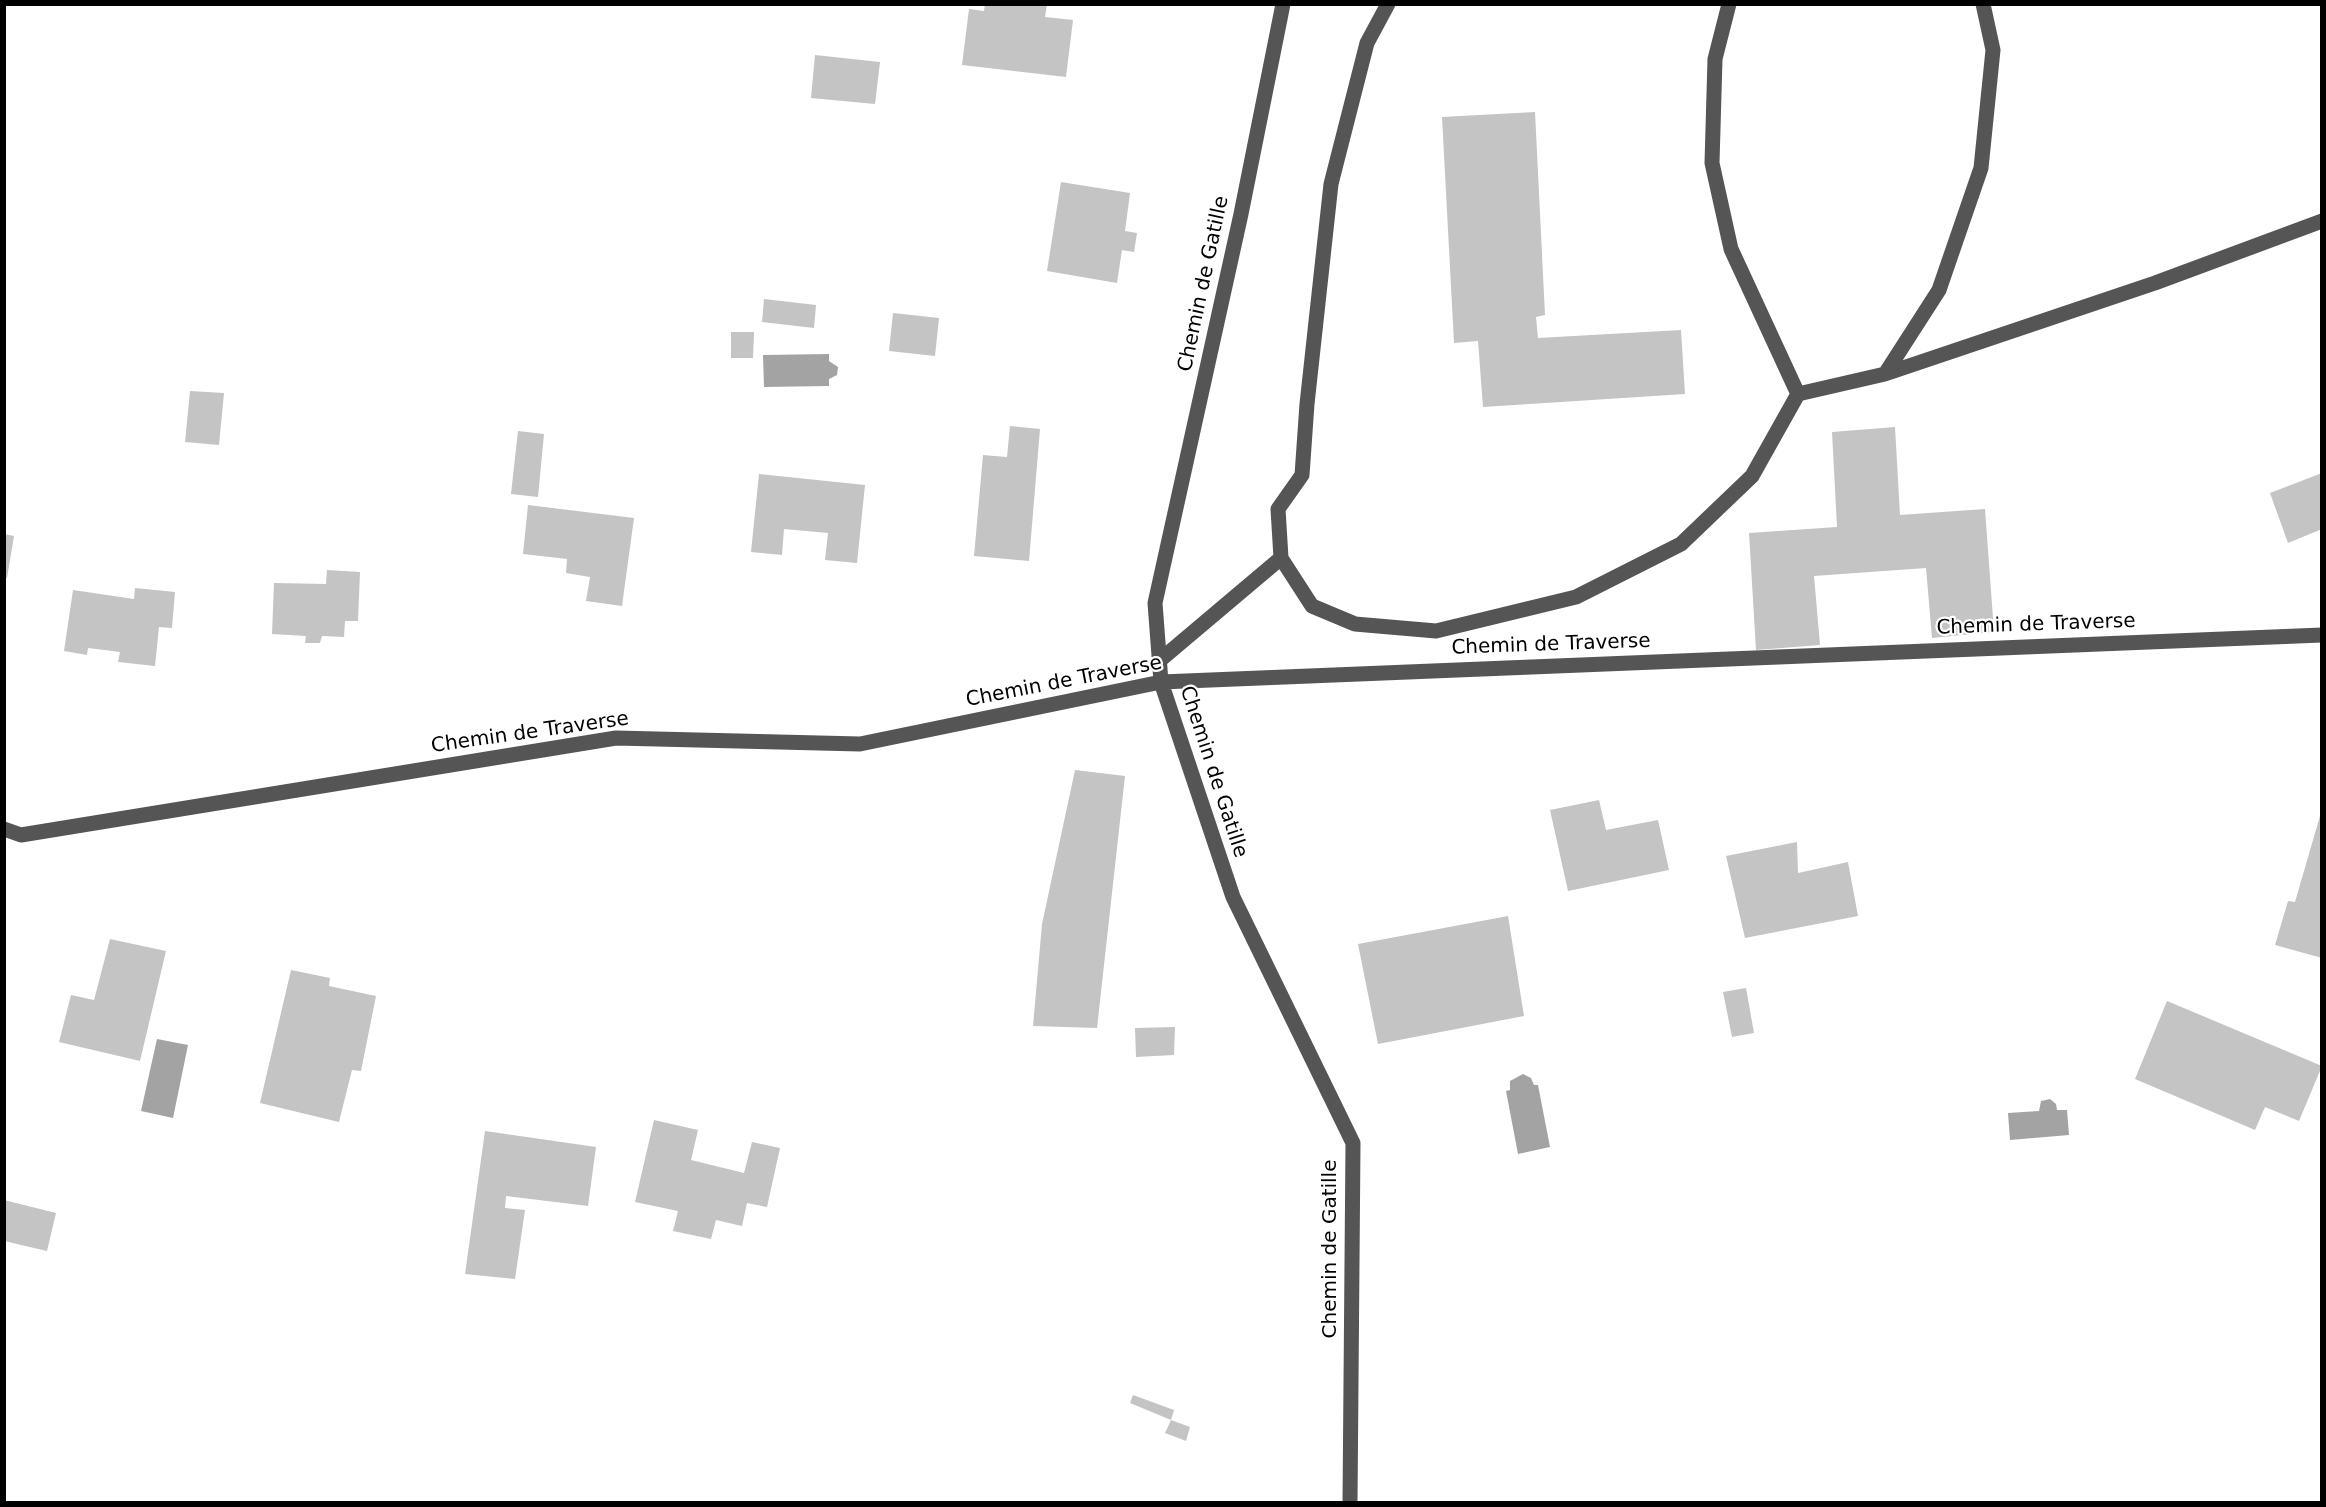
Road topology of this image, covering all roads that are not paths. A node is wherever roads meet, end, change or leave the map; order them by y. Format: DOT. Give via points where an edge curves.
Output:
graph roads {
  1 [pos="1283,4"];
  2 [pos="1388,4"];
  3 [pos="1729,4"];
  4 [pos="1983,4"];
  5 [pos="2322,221"];
  6 [pos="1886,374"];
  7 [pos="1798,394"];
  8 [pos="1281,558"];
  9 [pos="2322,635"];
  10 [pos="1159,661"];
  11 [pos="1161,682"];
  12 [pos="4,829"];
  13 [pos="1350,1503"];
  1 -- 10 [label="street, Chemin de Gatille" via="1155,603"];
  2 -- 8 [label="street" via="1367,43 1331,184 1306,404 1302,475 1278,509"];
  3 -- 7 [label="street" via="1715,59 1712,163 1731,249"];
  4 -- 6 [label="street" via="1992,50 1981,168 1939,290"];
  5 -- 6 [label="street" via="2155,283"];
  6 -- 7 [label="street"];
  7 -- 8 [label="street" via="1752,476 1681,544 1576,597 1436,631 1355,624 1312,606"];
  8 -- 10 [label="street"];
  9 -- 11 [label="street, Chemin de Traverse"];
  10 -- 11 [label="street, Chemin de Gatille"];
  11 -- 12 [label="street, Chemin de Traverse" via="860,744 616,738 21,835"];
  11 -- 13 [label="street, Chemin de Gatille" via="1233,897 1353,1143"];
}
